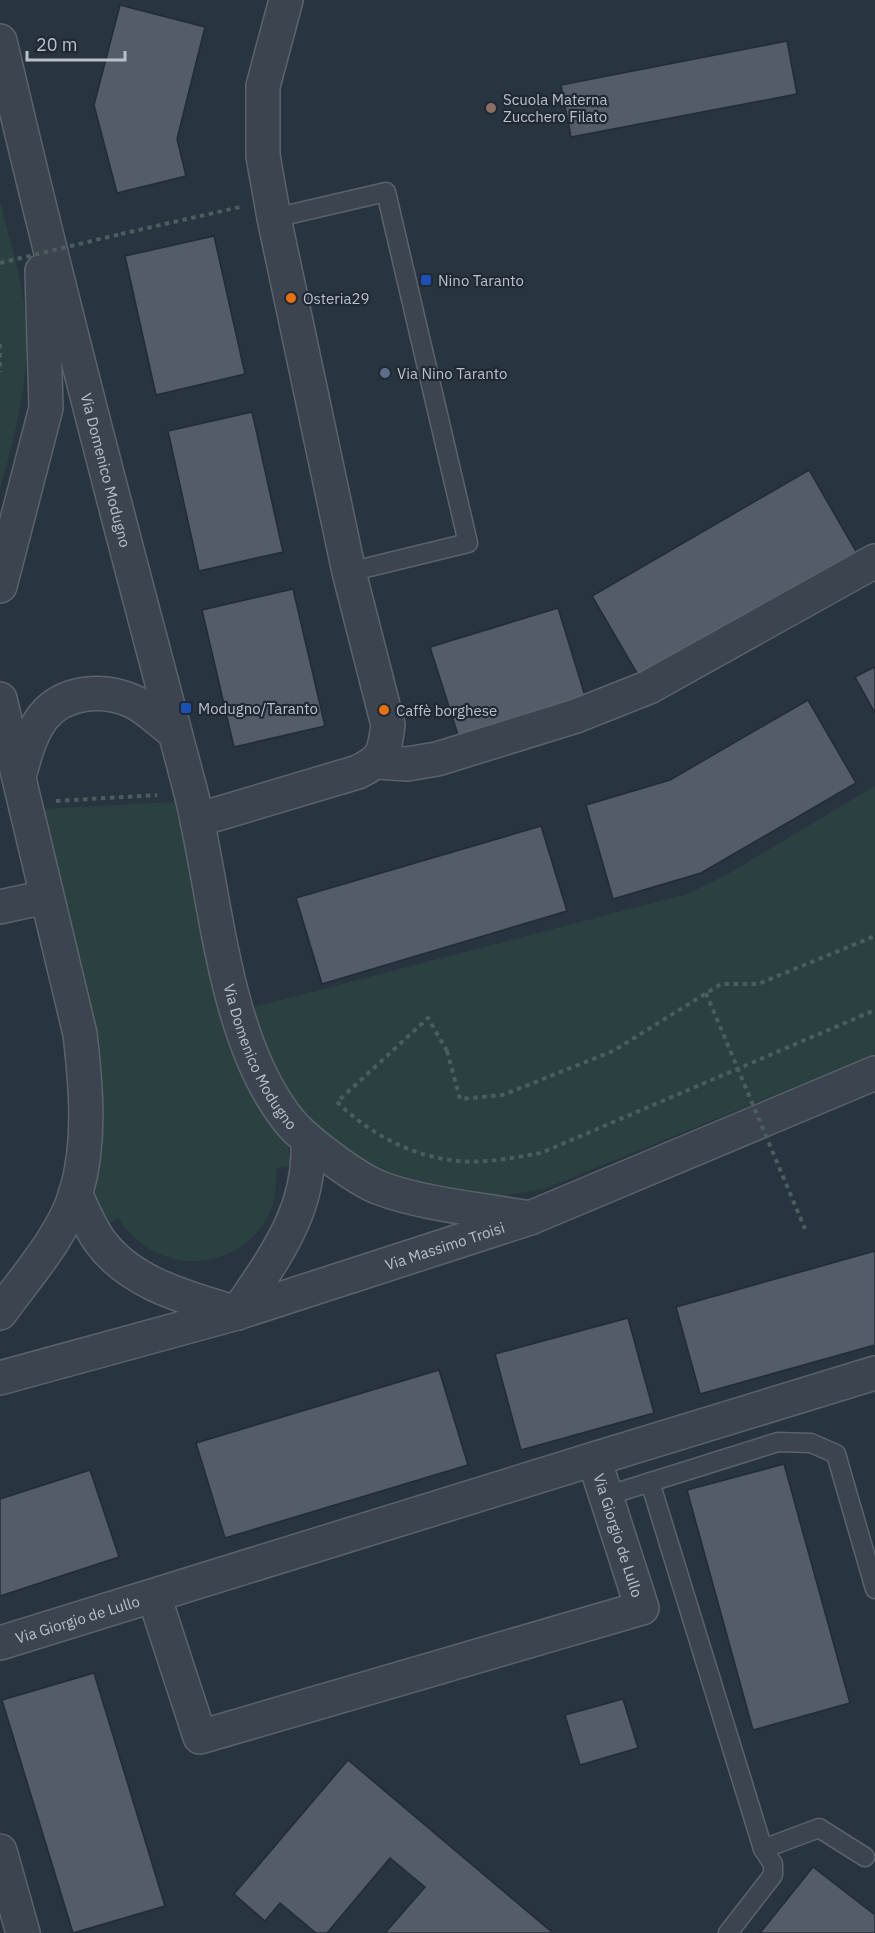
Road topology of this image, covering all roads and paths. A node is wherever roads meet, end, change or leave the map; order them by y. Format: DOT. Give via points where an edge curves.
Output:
graph roads {
  1 [pos="286,0"];
  2 [pos="0,41"];
  3 [pos="39,209"];
  4 [pos="272,209"];
  5 [pos="0,264"];
  6 [pos="0,344"];
  7 [pos="0,372"];
  8 [pos="875,561"];
  9 [pos="349,572"];
  10 [pos="0,586"];
  11 [pos="0,699"];
  12 [pos="173,730"];
  13 [pos="378,762"];
  14 [pos="189,787"];
  15 [pos="22,791"];
  16 [pos="197,820"];
  17 [pos="46,897"];
  18 [pos="0,907"];
  19 [pos="875,936"];
  20 [pos="706,993"];
  21 [pos="875,1010"];
  22 [pos="445,1044"];
  23 [pos="447,1051"];
  24 [pos="875,1073"];
  25 [pos="308,1142"];
  26 [pos="75,1194"];
  27 [pos="530,1218"];
  28 [pos="805,1229"];
  29 [pos="0,1313"];
  30 [pos="237,1313"];
  31 [pos="875,1373"];
  32 [pos="0,1378"];
  33 [pos="594,1459"];
  34 [pos="650,1482"];
  35 [pos="606,1496"];
  36 [pos="875,1589"];
  37 [pos="154,1596"];
  38 [pos="0,1643"];
  39 [pos="763,1849"];
  40 [pos="0,1851"];
  41 [pos="866,1857"];
  42 [pos="23,1933"];
  43 [pos="728,1933"];
  1 -- 4 [label="street" via="263,86 263,156"];
  2 -- 3 [label="street, Via Domenico Modugno"];
  3 -- 10 [label="street, Via Domenico Modugno" via="46,408"];
  3 -- 12 [label="street, Via Domenico Modugno"];
  4 -- 5 [label="path, bridge" via="121,234"];
  4 -- 9 [label="street"];
  4 -- 9 [label="lane" via="386,192 468,543"];
  6 -- 7 [label="path"];
  8 -- 13 [label="street" via="649,687 576,716 437,759 407,764"];
  9 -- 13 [label="street" via="388,725 385,749"];
  11 -- 15 [label="street"];
  12 -- 14 [label="street, Via Domenico Modugno"];
  12 -- 15 [label="street" via="134,701 106,693 84,694 60,702 44,716 32,735"];
  13 -- 16 [label="street" via="358,772"];
  14 -- 15 [label="path" via="167,794"];
  14 -- 16 [label="street, Via Domenico Modugno"];
  15 -- 17 [label="street"];
  16 -- 25 [label="street, Via Domenico Modugno" via="238,1021 264,1082 286,1118"];
  17 -- 18 [label="street"];
  17 -- 26 [label="street" via="80,1034 86,1086 84,1149"];
  19 -- 20 [label="path" via="758,984 721,984"];
  20 -- 23 [label="path" via="613,1051 503,1095 460,1099"];
  20 -- 28 [label="path, bridge"];
  21 -- 23 [label="path" via="541,1153 484,1162 433,1158 359,1123 337,1102 428,1018"];
  22 -- 23 [label="path"];
  24 -- 27 [label="street, Via Massimo Troisi"];
  25 -- 27 [label="street, Via Domenico Modugno" via="378,1188"];
  25 -- 30 [label="street" via="309,1164 300,1208 281,1248"];
  26 -- 29 [label="street" via="50,1245"];
  26 -- 30 [label="street" via="98,1239 118,1262 179,1295"];
  27 -- 30 [label="street, Via Massimo Troisi"];
  30 -- 32 [label="street, Via Massimo Troisi"];
  31 -- 33 [label="street"];
  33 -- 35 [label="street, Via Giorgio de Lullo"];
  33 -- 37 [label="street, Via Giorgio de Lullo"];
  34 -- 35 [label="lane"];
  34 -- 36 [label="lane" via="778,1442 811,1443 836,1454"];
  34 -- 39 [label="lane"];
  35 -- 37 [label="street, Via Giorgio de Lullo" via="642,1608 200,1737"];
  37 -- 38 [label="street, Via Giorgio de Lullo"];
  39 -- 41 [label="lane" via="819,1828"];
  39 -- 43 [label="lane" via="773,1864 773,1875"];
  40 -- 42 [label="street"];
}
